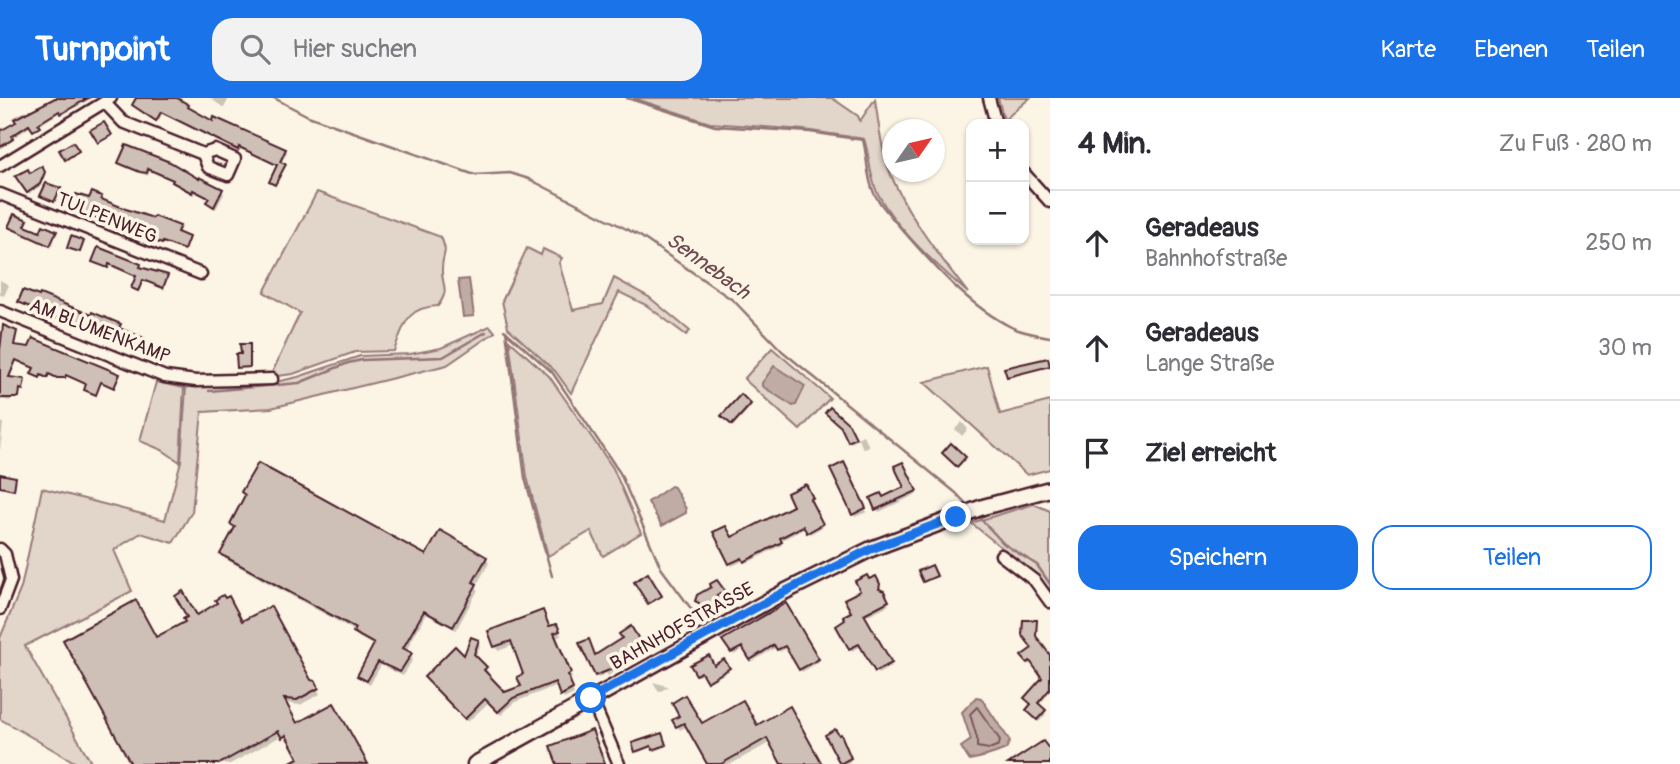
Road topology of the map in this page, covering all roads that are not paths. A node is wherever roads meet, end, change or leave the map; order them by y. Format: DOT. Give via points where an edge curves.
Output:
graph roads {
  1 [pos="989,98"];
  2 [pos="108,100"];
  3 [pos="995,119"];
  4 [pos="203,155"];
  5 [pos="0,166"];
  6 [pos="1029,179"];
  7 [pos="0,194"];
  8 [pos="1050,202"];
  9 [pos="201,274"];
  10 [pos="0,311"];
  11 [pos="272,379"];
  12 [pos="1050,489"];
  13 [pos="0,549"];
  14 [pos="1001,555"];
  15 [pos="1050,602"];
  16 [pos="0,609"];
  17 [pos="591,698"];
  18 [pos="475,764"];
  19 [pos="620,764"];
  1 -- 3 [label="street"];
  2 -- 4 [label="street" via="123,122"];
  2 -- 5 [label="street"];
  6 -- 8 [label="street"];
  7 -- 9 [label="street, TULPENWEG"];
  10 -- 11 [label="street, AM BLUMENKAMP" via="165,377 196,382"];
  12 -- 17 [label="main road, BAHNHOFSTRASSE" via="983,507 871,549"];
  13 -- 16 [label="street" via="11,580"];
  14 -- 15 [label="street" via="1035,581"];
  17 -- 18 [label="main road, BAHNHOFSTRASSE"];
  17 -- 19 [label="street"];
}
